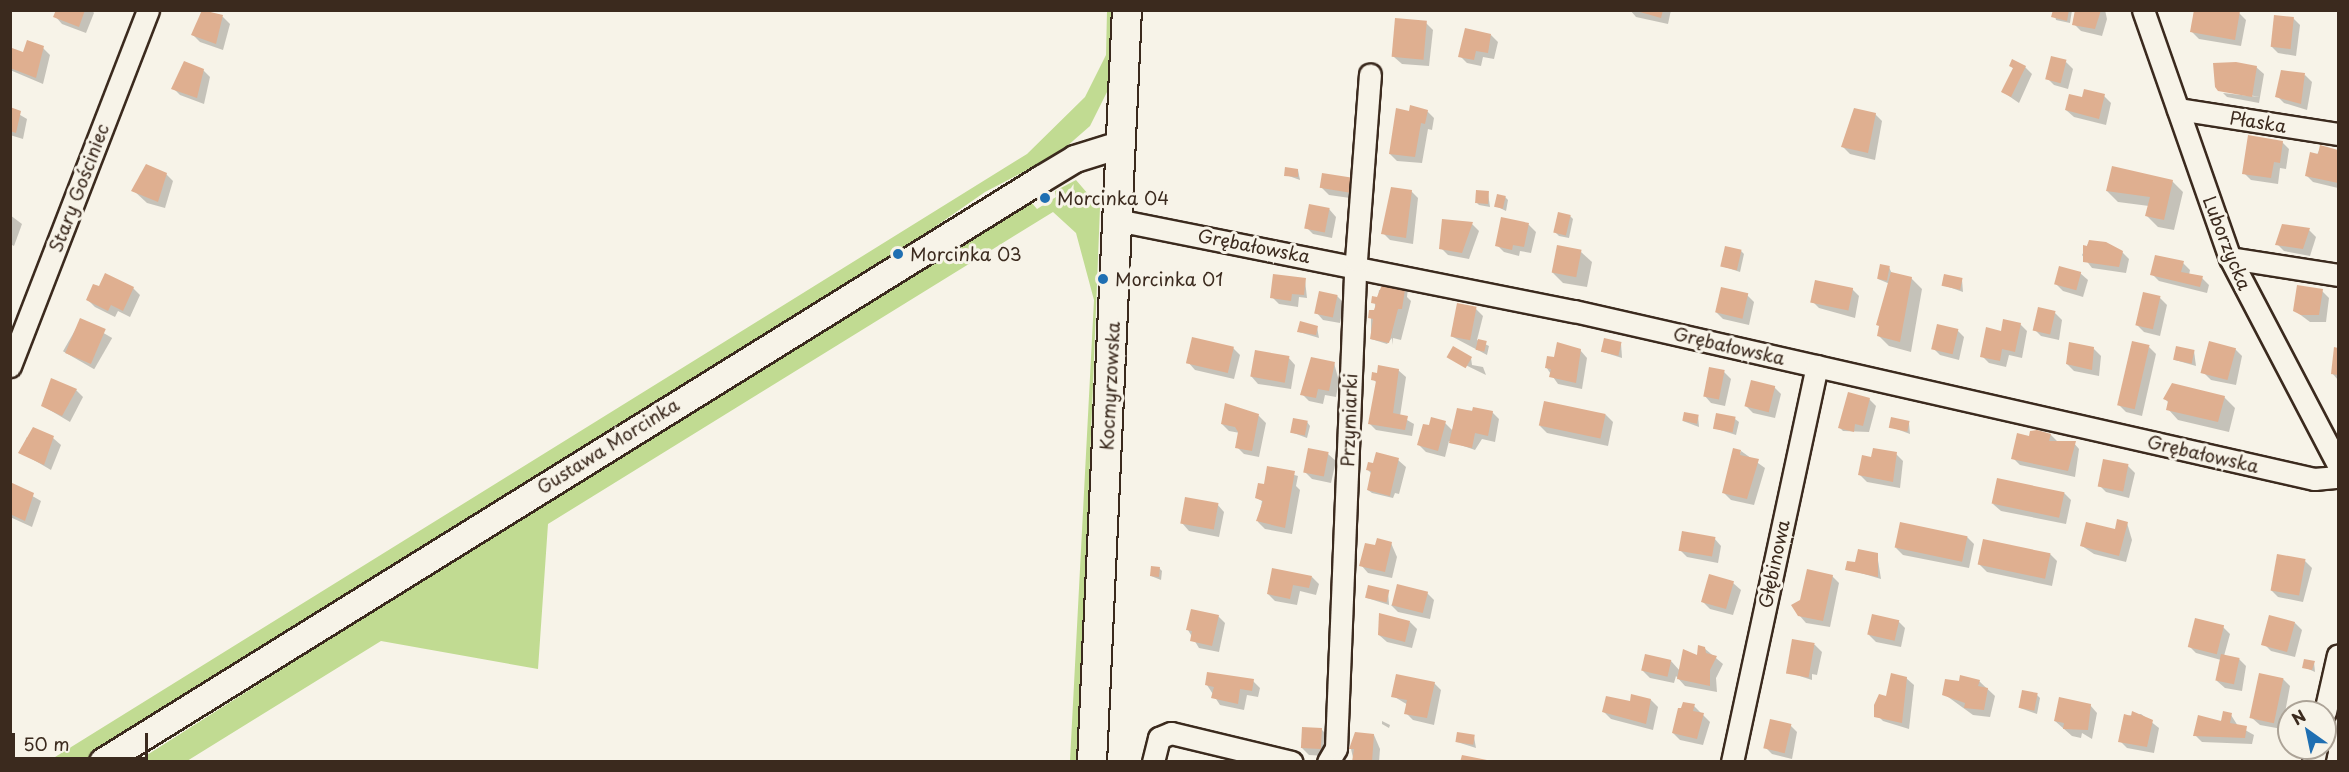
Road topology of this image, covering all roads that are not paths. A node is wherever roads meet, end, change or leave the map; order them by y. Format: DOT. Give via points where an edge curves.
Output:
graph roads {
  1 [pos="148,10"];
  2 [pos="1127,10"];
  3 [pos="2143,10"];
  4 [pos="1370,75"];
  5 [pos="2178,109"];
  6 [pos="2338,134"];
  7 [pos="1120,145"];
  8 [pos="1117,220"];
  9 [pos="2229,258"];
  10 [pos="1356,266"];
  11 [pos="2338,275"];
  12 [pos="10,366"];
  13 [pos="1817,366"];
  14 [pos="2338,465"];
  15 [pos="2338,477"];
  16 [pos="2338,655"];
  17 [pos="2328,700"];
  18 [pos="103,762"];
  19 [pos="1092,762"];
  20 [pos="1153,762"];
  21 [pos="1292,762"];
  22 [pos="1328,762"];
  23 [pos="1732,762"];
  1 -- 12 [label="street, Stary Gościniec"];
  2 -- 7 [label="main road, Kocmyrzowska"];
  3 -- 5 [label="street, Luborzycka"];
  4 -- 10 [label="street, Przymiarki"];
  5 -- 6 [label="street, Płaska"];
  5 -- 9 [label="street, Luborzycka"];
  7 -- 8 [label="main road, Kocmyrzowska"];
  7 -- 18 [label="street, Gustawa Morcinka" via="1075,159 1058,169"];
  8 -- 10 [label="street, Grębałowska"];
  8 -- 19 [label="main road, Kocmyrzowska"];
  9 -- 11 [label="street"];
  9 -- 14 [label="street, Luborzycka"];
  10 -- 13 [label="street, Grębałowska"];
  10 -- 22 [label="street, Przymiarki" via="1336,748"];
  13 -- 15 [label="street, Grębałowska" via="2314,479"];
  13 -- 23 [label="street, Głębinowa"];
  16 -- 17 [label="street"];
  20 -- 21 [label="street" via="1159,738 1171,733"];
}
